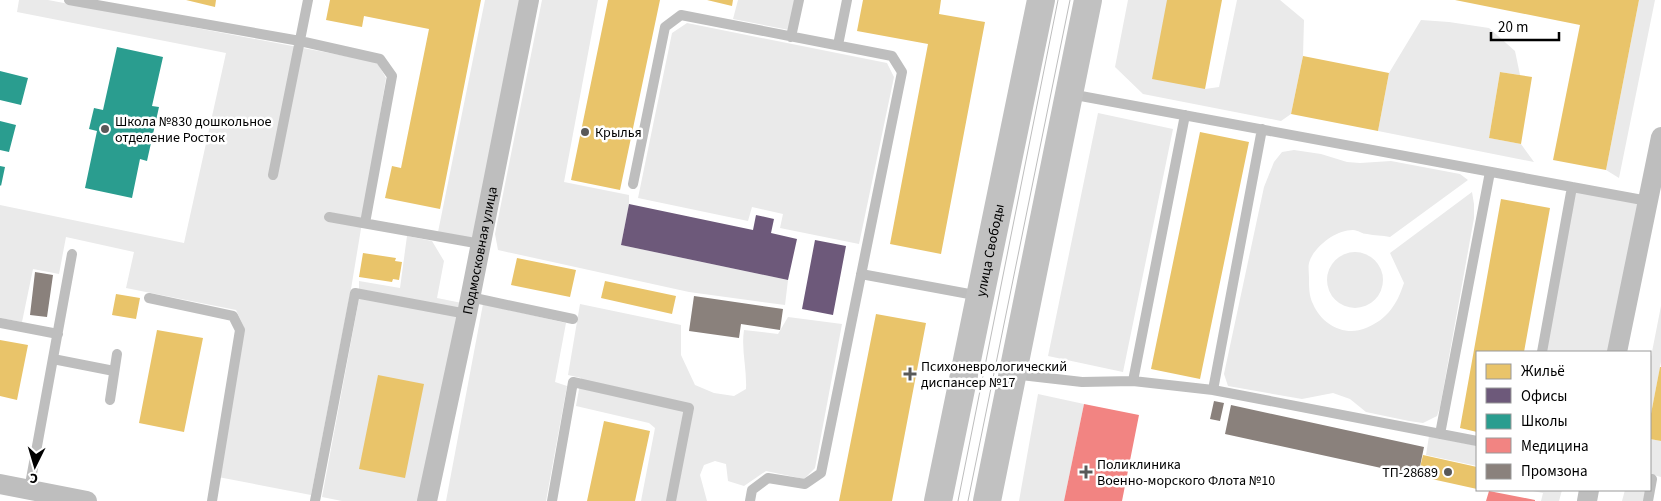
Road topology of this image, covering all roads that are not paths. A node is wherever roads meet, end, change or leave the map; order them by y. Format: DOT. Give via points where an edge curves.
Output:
graph roads {
  1 [pos="69,0"];
  2 [pos="308,0"];
  3 [pos="530,0"];
  4 [pos="799,0"];
  5 [pos="847,0"];
  6 [pos="1041,0"];
  7 [pos="1088,0"];
  8 [pos="792,36"];
  9 [pos="300,41"];
  10 [pos="838,46"];
  11 [pos="1069,93"];
  12 [pos="1185,115"];
  13 [pos="1262,129"];
  14 [pos="1660,146"];
  15 [pos="1490,172"];
  16 [pos="273,175"];
  17 [pos="633,184"];
  18 [pos="1572,187"];
  19 [pos="1648,201"];
  20 [pos="329,217"];
  21 [pos="365,223"];
  22 [pos="481,244"];
  23 [pos="72,254"];
  24 [pos="862,274"];
  25 [pos="981,296"];
  26 [pos="149,298"];
  27 [pos="469,306"];
  28 [pos="573,319"];
  29 [pos="0,323"];
  30 [pos="58,334"];
  31 [pos="1542,351"];
  32 [pos="1617,351"];
  33 [pos="117,354"];
  34 [pos="53,359"];
  35 [pos="114,371"];
  36 [pos="1012,374"];
  37 [pos="1133,381"];
  38 [pos="1213,390"];
  39 [pos="110,400"];
  40 [pos="1440,434"];
  41 [pos="1476,442"];
  42 [pos="0,484"];
  43 [pos="29,490"];
  44 [pos="87,501"];
  45 [pos="212,501"];
  46 [pos="316,501"];
  47 [pos="427,501"];
  48 [pos="552,501"];
  49 [pos="671,501"];
  50 [pos="750,501"];
  51 [pos="938,501"];
  52 [pos="987,501"];
  1 -- 9 [label="lane"];
  2 -- 9 [label="lane"];
  3 -- 22 [label="street, Подмосковная улица"];
  4 -- 8 [label="lane"];
  5 -- 10 [label="lane"];
  6 -- 25 [label="main road, улица Свободы"];
  7 -- 11 [label="main road"];
  8 -- 10 [label="lane"];
  8 -- 17 [label="lane" via="682,15 665,27"];
  9 -- 16 [label="lane"];
  9 -- 21 [label="lane" via="380,59 392,76"];
  10 -- 24 [label="lane" via="892,56 902,72"];
  11 -- 12 [label="lane"];
  11 -- 36 [label="main road"];
  12 -- 13 [label="lane"];
  12 -- 37 [label="lane"];
  13 -- 15 [label="lane"];
  13 -- 38 [label="lane"];
  14 -- 19 [label="street"];
  15 -- 18 [label="lane"];
  15 -- 40 [label="lane"];
  18 -- 19 [label="lane"];
  18 -- 31 [label="lane"];
  19 -- 32 [label="street"];
  20 -- 21 [label="lane"];
  21 -- 22 [label="lane"];
  22 -- 27 [label="street, Подмосковная улица"];
  23 -- 30 [label="lane"];
  24 -- 25 [label="lane"];
  24 -- 50 [label="lane" via="821,473 805,484 768,478 752,490"];
  25 -- 51 [label="main road, улица Свободы"];
  26 -- 45 [label="lane" via="232,316 240,330"];
  27 -- 28 [label="lane"];
  27 -- 46 [label="lane" via="355,293"];
  27 -- 47 [label="street, Подмосковная улица"];
  29 -- 30 [label="lane"];
  30 -- 34 [label="lane"];
  33 -- 35 [label="lane"];
  34 -- 35 [label="lane"];
  34 -- 43 [label="lane"];
  35 -- 39 [label="lane"];
  36 -- 37 [label="lane" via="1082,382"];
  36 -- 52 [label="main road"];
  37 -- 38 [label="lane"];
  38 -- 40 [label="lane"];
  40 -- 41 [label="lane"];
  42 -- 43 [label="street"];
  43 -- 44 [label="street"];
  48 -- 49 [label="lane" via="573,382 689,408"];
}
